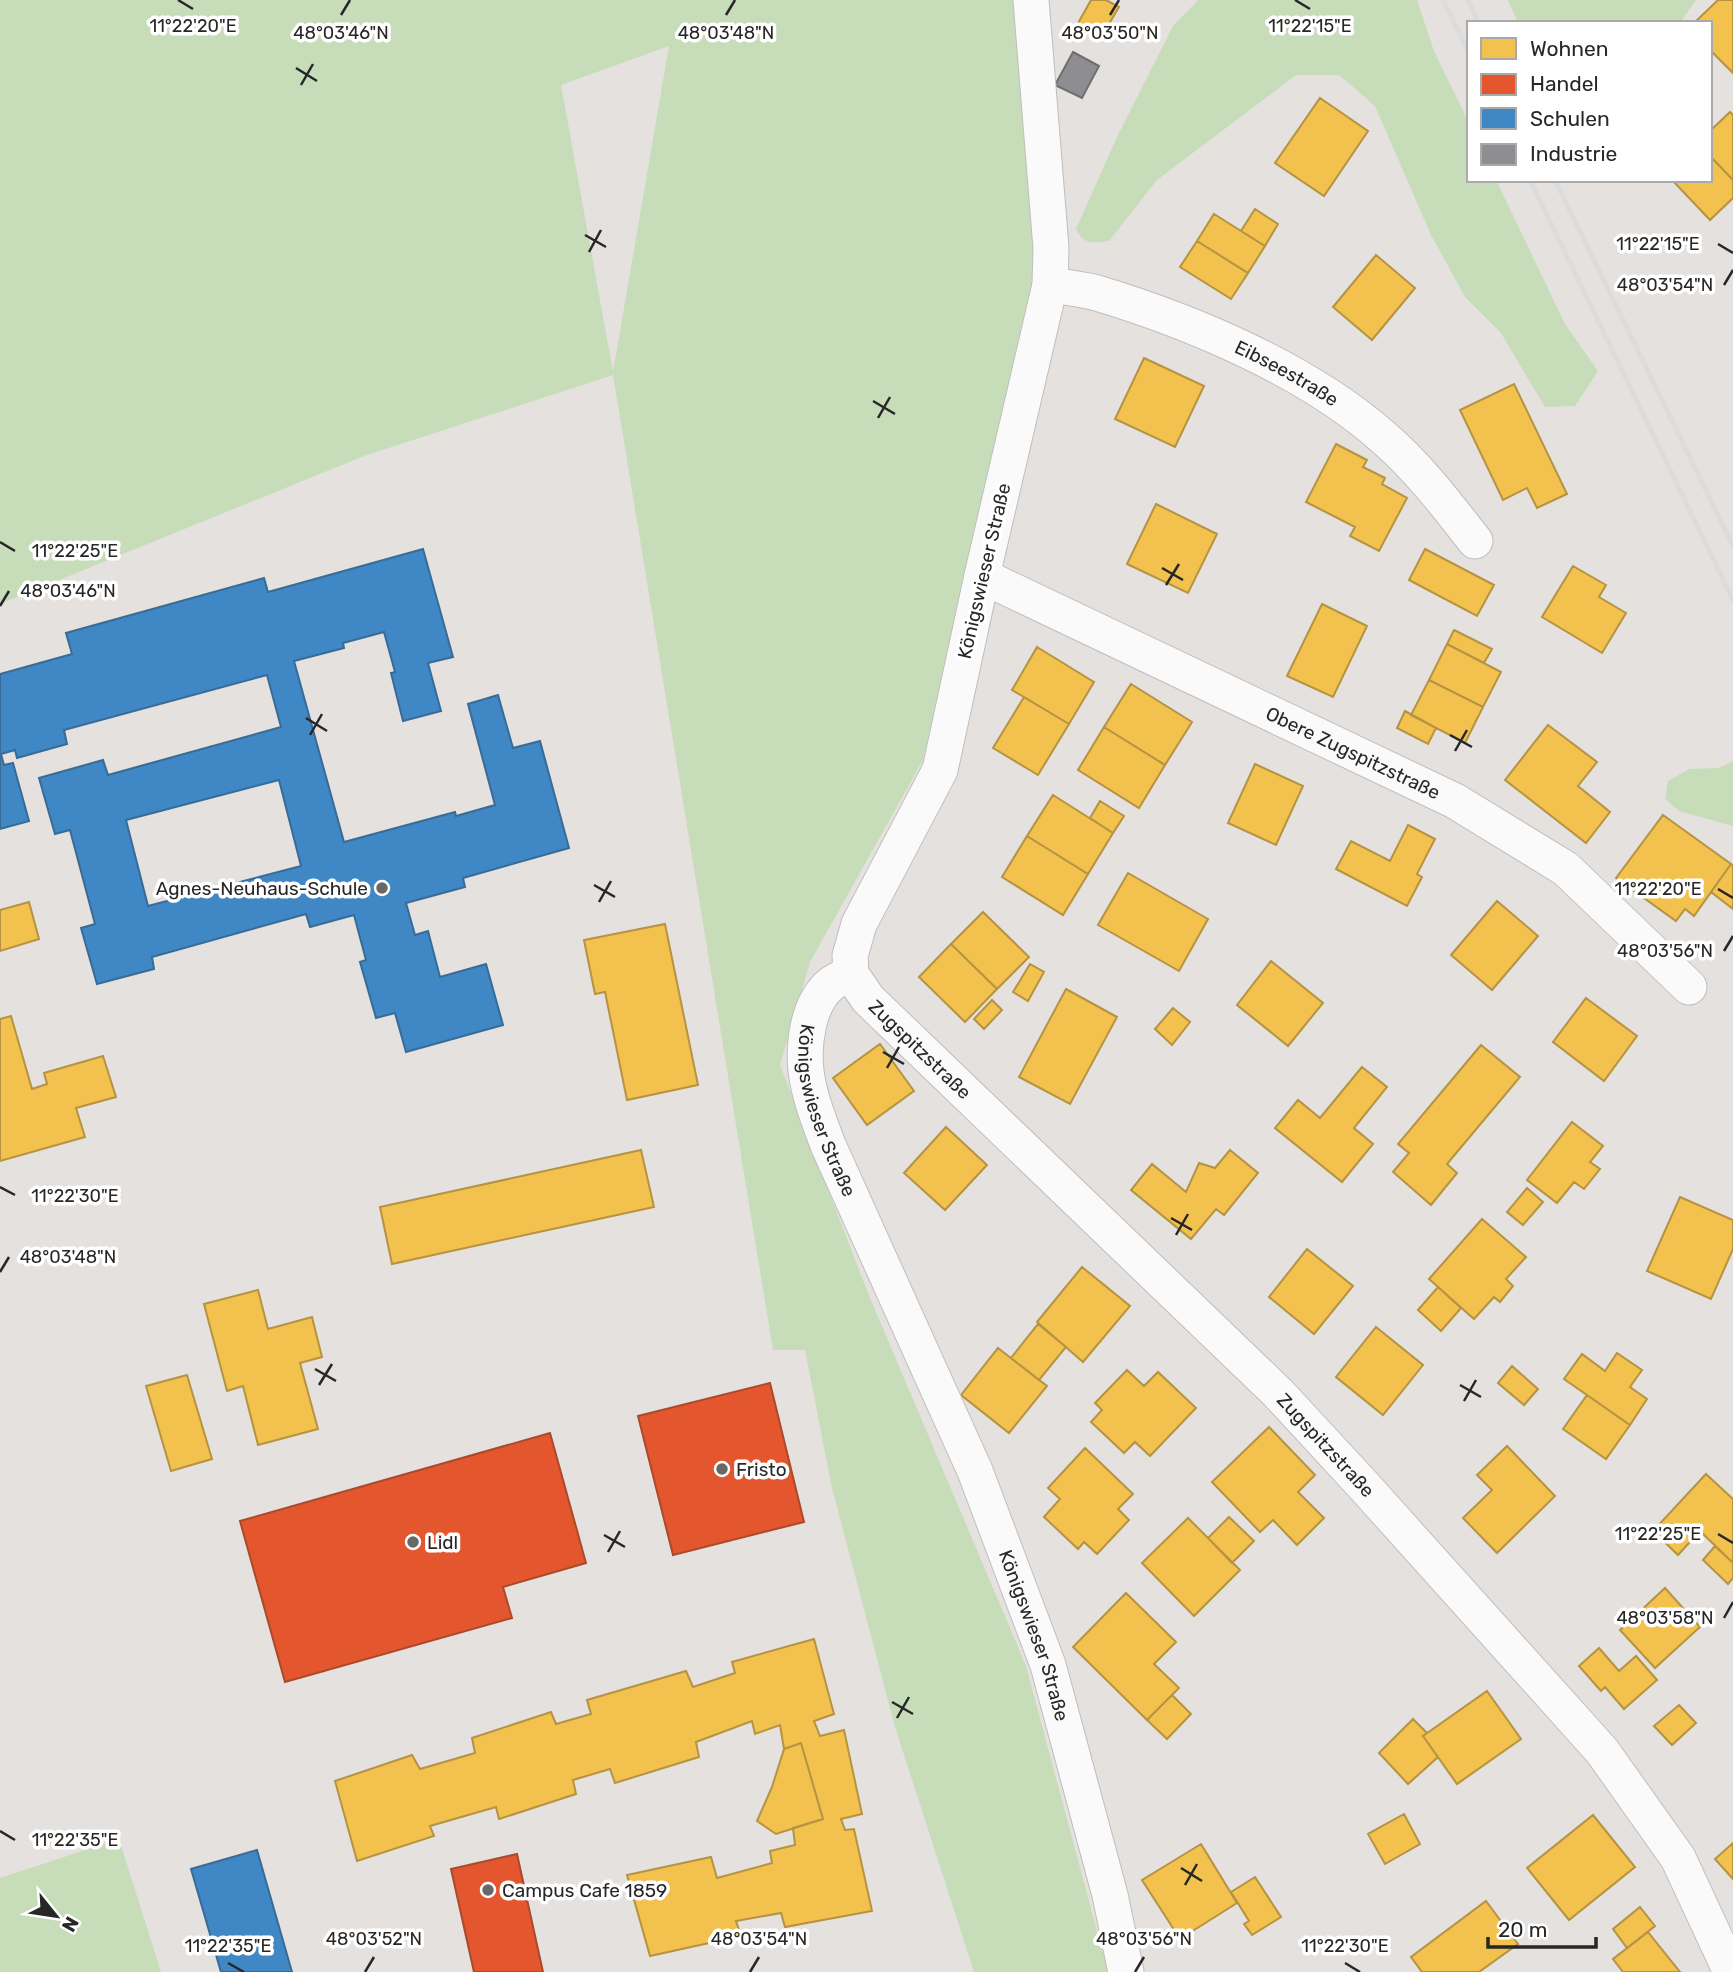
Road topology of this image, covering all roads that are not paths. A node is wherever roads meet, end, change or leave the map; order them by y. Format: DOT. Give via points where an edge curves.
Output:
graph roads {
  1 [pos="1031,0"];
  2 [pos="1050,285"];
  3 [pos="1475,541"];
  4 [pos="982,576"];
  5 [pos="850,974"];
  6 [pos="1689,987"];
  7 [pos="1126,1972"];
  8 [pos="1731,1972"];
  1 -- 2 [label="street, Königswieser Straße"];
  2 -- 3 [label="street, Eibseestraße" via="1095,292 1191,327 1238,346 1325,394 1382,436 1428,481"];
  2 -- 4 [label="street, Königswieser Straße"];
  4 -- 5 [label="street, Königswieser Straße" via="940,770 859,924"];
  4 -- 6 [label="street, Obere Zugspitzstraße" via="1455,801 1566,869"];
  5 -- 7 [label="street, Königswieser Straße" via="831,983 815,1004 806,1070 813,1107 975,1471 1048,1665"];
  5 -- 8 [label="street, Zugspitzstraße" via="868,999 1278,1393 1602,1751 1678,1858"];
}
